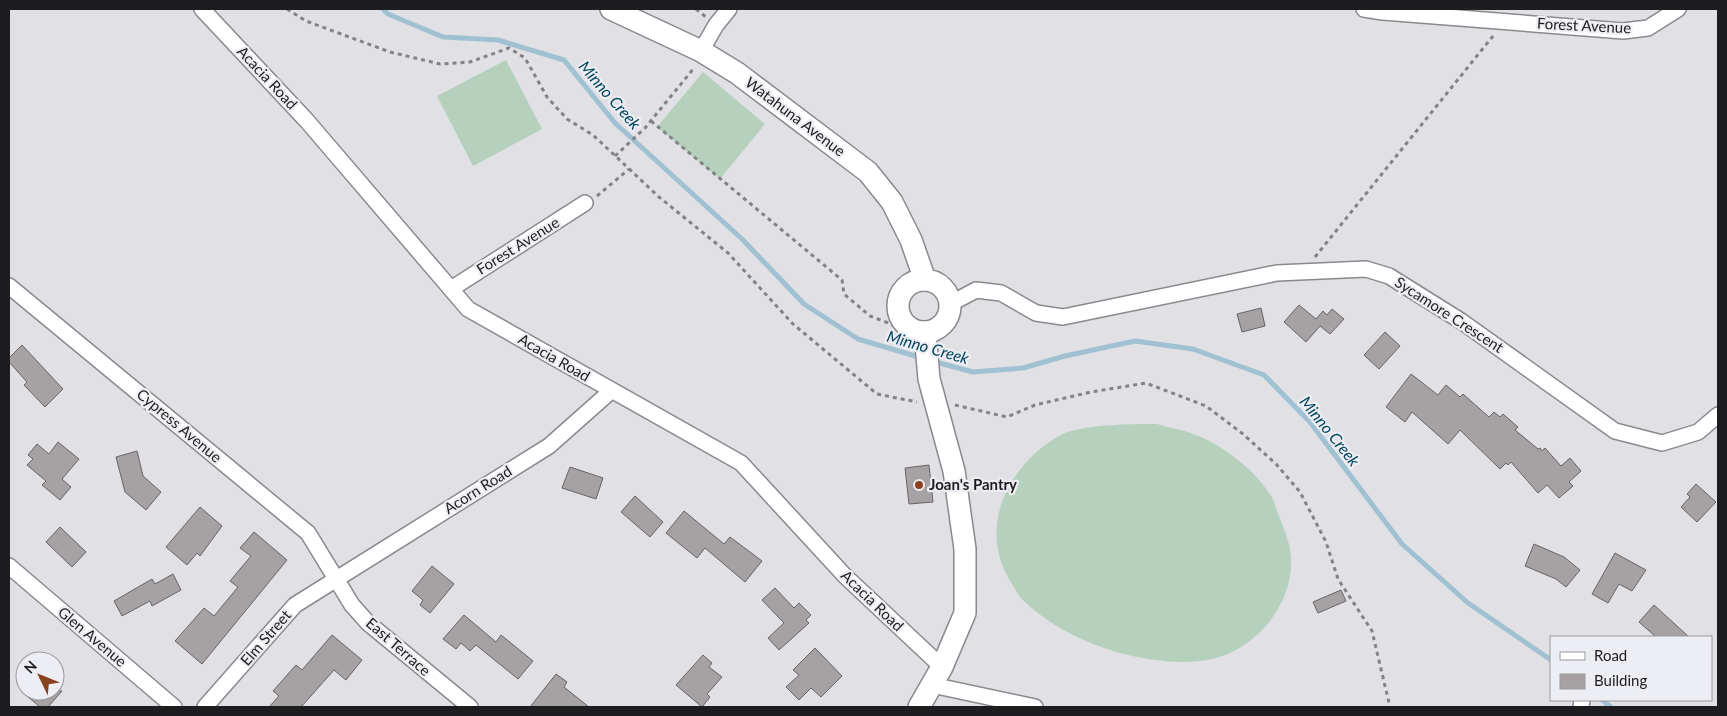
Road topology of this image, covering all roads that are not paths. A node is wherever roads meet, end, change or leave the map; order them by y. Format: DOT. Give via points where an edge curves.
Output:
graph roads {
  1 [pos="202,9"];
  2 [pos="611,9"];
  3 [pos="730,9"];
  4 [pos="1364,9"];
  5 [pos="1678,9"];
  6 [pos="1383,11"];
  7 [pos="701,51"];
  8 [pos="585,203"];
  9 [pos="924,280"];
  10 [pos="9,286"];
  11 [pos="451,289"];
  12 [pos="950,304"];
  13 [pos="926,342"];
  14 [pos="610,391"];
  15 [pos="1718,415"];
  16 [pos="9,566"];
  17 [pos="336,578"];
  18 [pos="942,666"];
  19 [pos="932,685"];
  20 [pos="174,707"];
  21 [pos="205,707"];
  22 [pos="470,707"];
  23 [pos="920,707"];
  24 [pos="1035,707"];
  1 -- 11 [label="street, Acacia Road" via="307,121"];
  2 -- 7 [label="street, Watahuna Avenue"];
  3 -- 7 [label="street"];
  4 -- 6 [label="street, Forest Avenue"];
  5 -- 6 [label="street, Forest Avenue" via="1648,28 1623,31"];
  7 -- 9 [label="street, Watahuna Avenue" via="737,73 868,172 892,202 911,240"];
  8 -- 11 [label="street, Forest Avenue"];
  9 -- 12 [label="street" via="941,286"];
  9 -- 13 [label="street" via="903,291 898,308 902,320"];
  10 -- 17 [label="street, Cypress Avenue" via="308,533"];
  11 -- 14 [label="street, Acacia Road" via="468,309"];
  12 -- 13 [label="street" via="945,321"];
  12 -- 15 [label="street, Sycamore Crescent" via="976,290 1001,293 1036,314 1063,316 1277,273 1366,269 1389,276 1461,321 1615,431 1662,443 1698,432"];
  13 -- 18 [label="street" via="928,370 954,471 965,549 965,613"];
  14 -- 17 [label="street, Acorn Road" via="549,446"];
  14 -- 18 [label="street, Acacia Road" via="741,463 845,576"];
  16 -- 20 [label="street, Glen Avenue"];
  17 -- 21 [label="street, Elm Street" via="295,605"];
  17 -- 22 [label="street, East Terrace" via="352,605 368,623"];
  18 -- 19 [label="street"];
  19 -- 23 [label="street"];
  19 -- 24 [label="street"];
}
